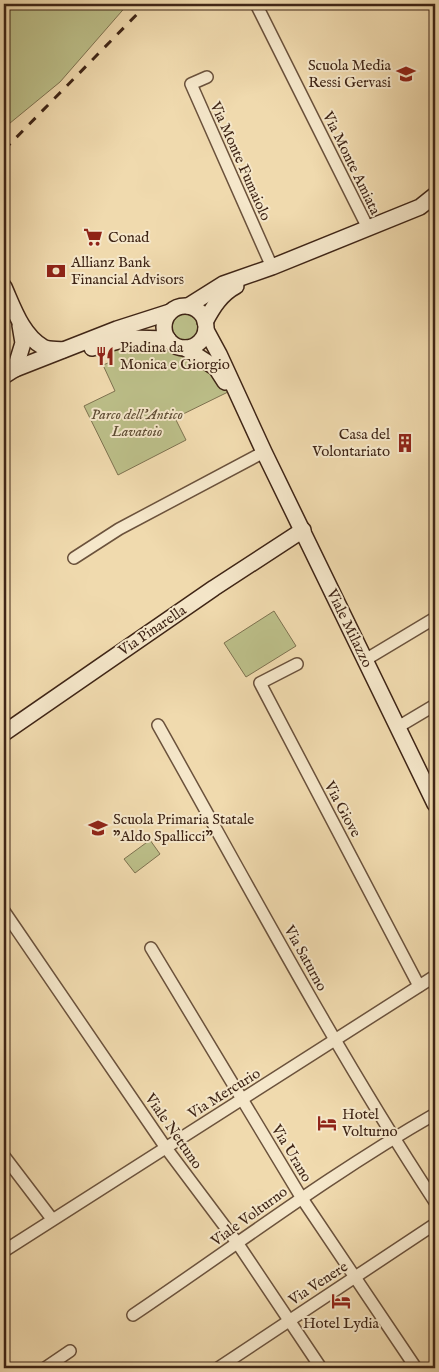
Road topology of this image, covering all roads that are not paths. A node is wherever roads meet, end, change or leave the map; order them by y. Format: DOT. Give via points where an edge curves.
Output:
graph roads {
  1 [pos="256,4"];
  2 [pos="208,77"];
  3 [pos="434,198"];
  4 [pos="368,228"];
  5 [pos="269,269"];
  6 [pos="4,287"];
  7 [pos="188,306"];
  8 [pos="170,312"];
  9 [pos="19,321"];
  10 [pos="206,326"];
  11 [pos="168,340"];
  12 [pos="22,343"];
  13 [pos="185,348"];
  14 [pos="64,350"];
  15 [pos="45,362"];
  16 [pos="7,375"];
  17 [pos="243,407"];
  18 [pos="264,452"];
  19 [pos="303,530"];
  20 [pos="74,558"];
  21 [pos="435,618"];
  22 [pos="365,660"];
  23 [pos="297,664"];
  24 [pos="435,705"];
  25 [pos="158,725"];
  26 [pos="398,727"];
  27 [pos="4,733"];
  28 [pos="435,801"];
  29 [pos="4,911"];
  30 [pos="151,948"];
  31 [pos="435,976"];
  32 [pos="419,986"];
  33 [pos="335,1040"];
  34 [pos="242,1099"];
  35 [pos="435,1114"];
  36 [pos="393,1138"];
  37 [pos="166,1148"];
  38 [pos="4,1156"];
  39 [pos="301,1197"];
  40 [pos="435,1202"];
  41 [pos="52,1219"];
  42 [pos="435,1224"];
  43 [pos="238,1244"];
  44 [pos="4,1251"];
  45 [pos="355,1278"];
  46 [pos="133,1315"];
  47 [pos="289,1320"];
  48 [pos="70,1351"];
  49 [pos="45,1368"];
  50 [pos="218,1368"];
  51 [pos="321,1368"];
  52 [pos="416,1368"];
  1 -- 4 [label="street, Via Monte Amiata"];
  2 -- 5 [label="street, Via Monte Fumaiolo" via="191,84"];
  3 -- 4 [label="street"];
  4 -- 5 [label="street"];
  5 -- 7 [label="street" via="223,284"];
  5 -- 10 [label="street" via="227,291 215,304"];
  6 -- 9 [label="street"];
  7 -- 8 [label="street"];
  7 -- 10 [label="street" via="199,312"];
  8 -- 11 [label="street" via="164,328"];
  8 -- 14 [label="street"];
  9 -- 12 [label="street"];
  9 -- 14 [label="street" via="32,339 44,348"];
  10 -- 13 [label="street" via="201,341"];
  10 -- 17 [label="street, Viale Milazzo"];
  11 -- 13 [label="street"];
  11 -- 15 [label="street" via="130,338"];
  12 -- 15 [label="street"];
  12 -- 16 [label="street"];
  13 -- 17 [label="street, Viale Milazzo" via="216,368"];
  14 -- 15 [label="street"];
  15 -- 16 [label="street"];
  17 -- 18 [label="street, Viale Milazzo"];
  18 -- 19 [label="street, Viale Milazzo"];
  18 -- 20 [label="street" via="127,525"];
  19 -- 22 [label="street, Viale Milazzo"];
  19 -- 27 [label="street, Via Pinarella"];
  21 -- 22 [label="street"];
  22 -- 26 [label="street, Viale Milazzo"];
  23 -- 32 [label="street, Via Giove" via="260,683"];
  24 -- 26 [label="street"];
  25 -- 33 [label="street, Via Saturno"];
  26 -- 28 [label="street, Viale Milazzo"];
  29 -- 37 [label="street, Viale Nettuno"];
  30 -- 34 [label="street, Via Urano"];
  31 -- 32 [label="street, Via Mercurio"];
  32 -- 33 [label="street, Via Mercurio"];
  33 -- 34 [label="street, Via Mercurio"];
  33 -- 36 [label="street, Via Saturno"];
  34 -- 37 [label="street, Via Mercurio"];
  34 -- 39 [label="street, Via Urano"];
  35 -- 36 [label="street, Viale Volturno"];
  36 -- 39 [label="street, Viale Volturno"];
  36 -- 40 [label="street, Via Saturno"];
  37 -- 41 [label="street, Via Mercurio"];
  37 -- 43 [label="street, Viale Nettuno"];
  38 -- 41 [label="street"];
  39 -- 43 [label="street, Viale Volturno"];
  39 -- 45 [label="street, Via Urano"];
  41 -- 44 [label="street, Via Mercurio"];
  42 -- 45 [label="street, Via Venere"];
  43 -- 46 [label="street, Viale Volturno"];
  43 -- 47 [label="street, Viale Nettuno"];
  45 -- 47 [label="street, Via Venere"];
  45 -- 52 [label="street, Via Urano"];
  47 -- 50 [label="street, Via Venere"];
  47 -- 51 [label="street, Viale Nettuno"];
  48 -- 49 [label="street"];
}
